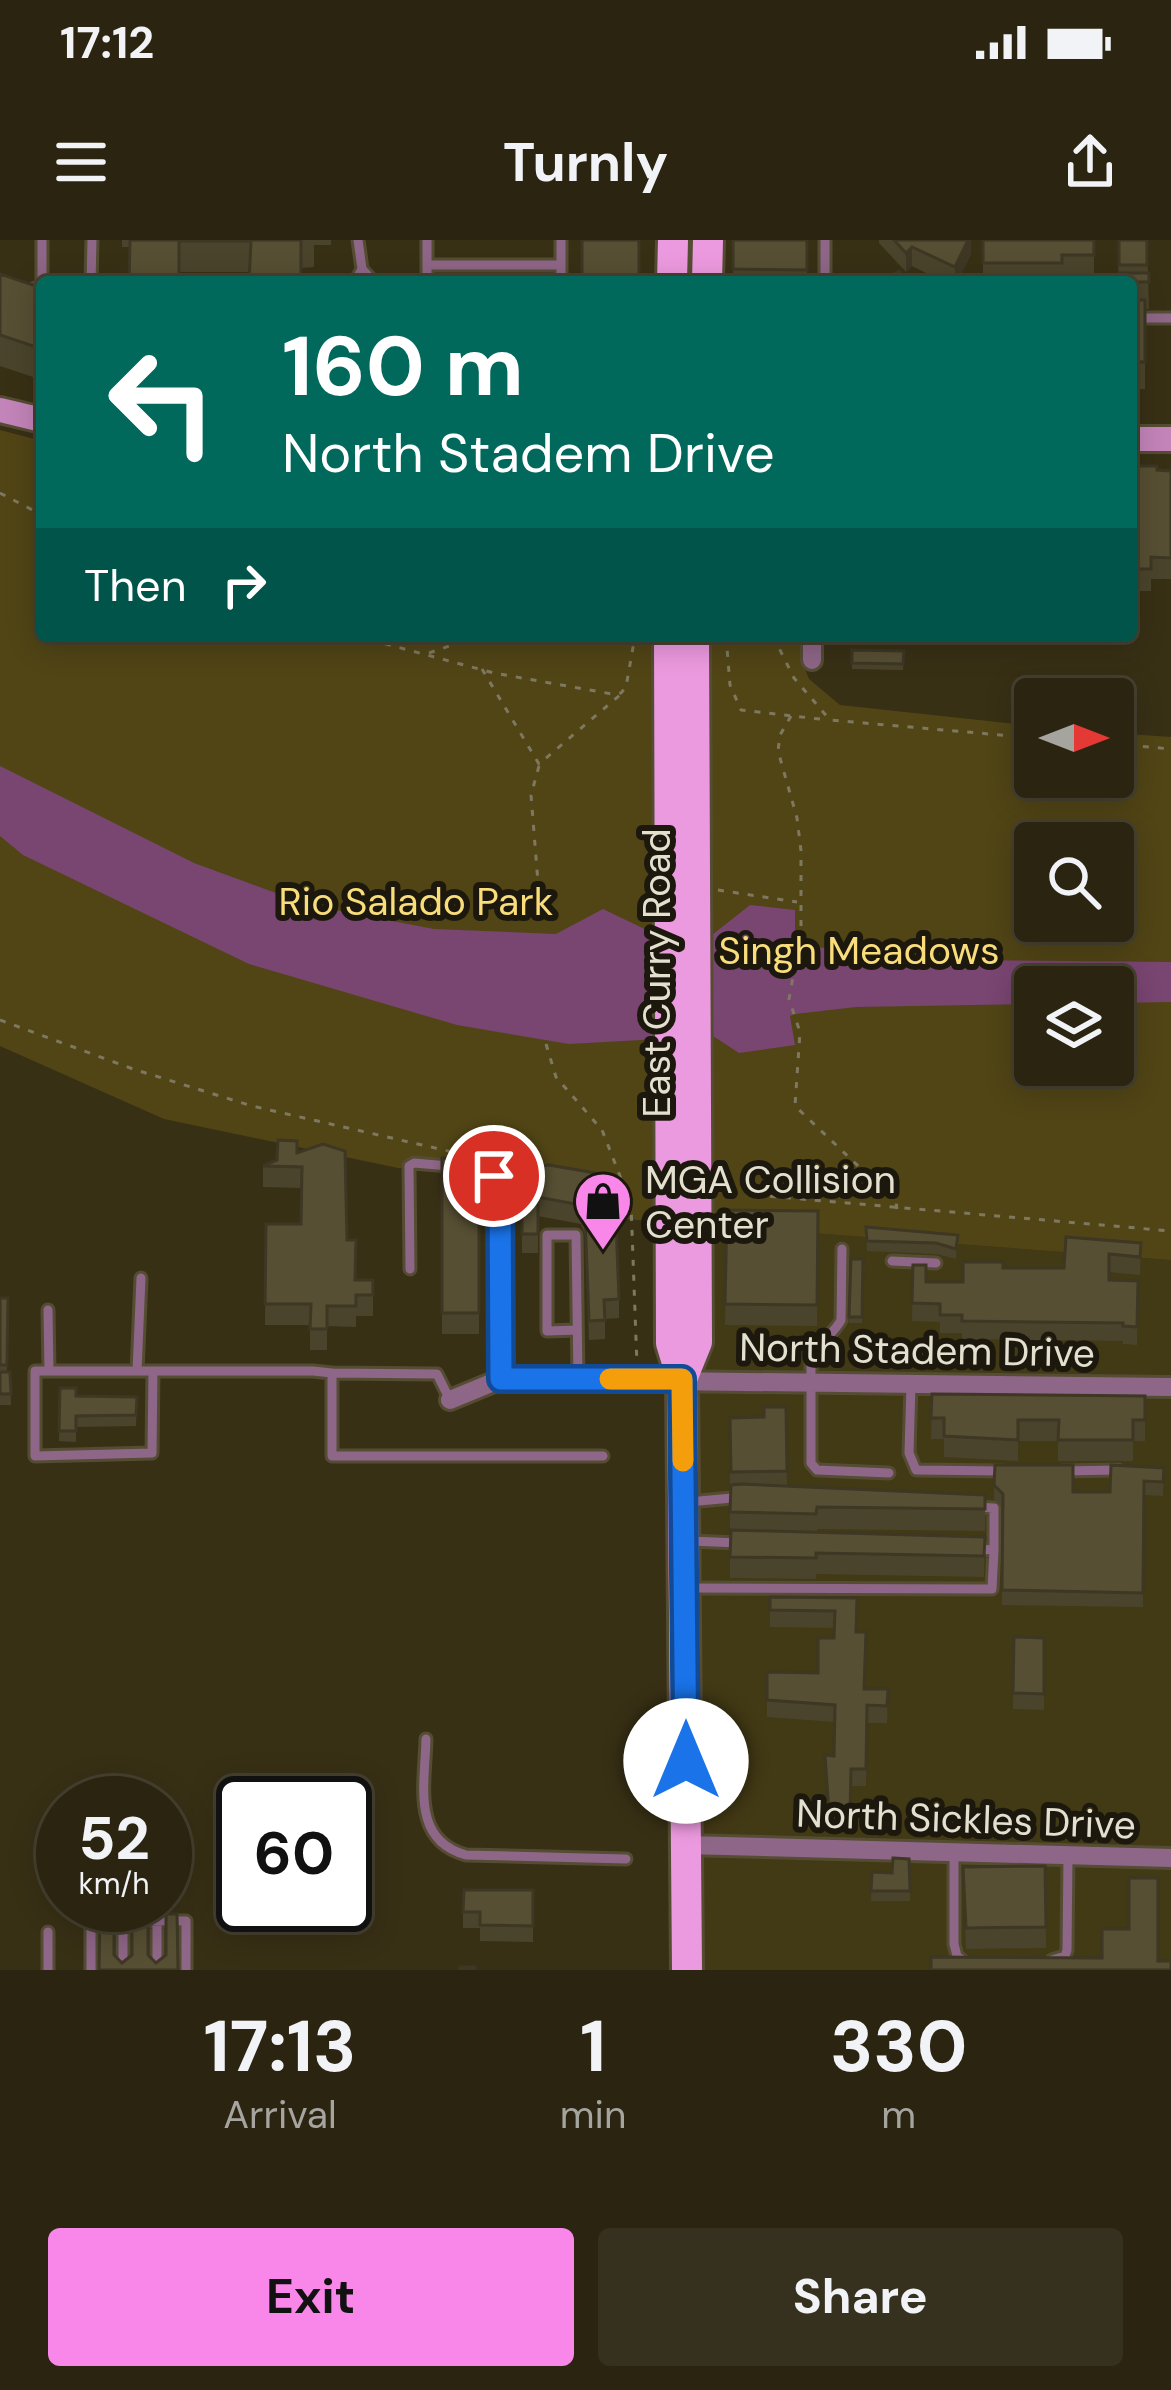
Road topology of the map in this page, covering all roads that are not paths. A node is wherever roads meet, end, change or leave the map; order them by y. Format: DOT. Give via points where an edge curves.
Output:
graph roads {
  1 [pos="42,240"];
  2 [pos="92,240"];
  3 [pos="358,240"];
  4 [pos="427,240"];
  5 [pos="561,240"];
  6 [pos="673,240"];
  7 [pos="708,240"];
  8 [pos="825,240"];
  9 [pos="427,265"];
  10 [pos="561,265"];
  11 [pos="362,268"];
  12 [pos="42,276"];
  13 [pos="91,276"];
  14 [pos="358,276"];
  15 [pos="369,276"];
  16 [pos="427,276"];
  17 [pos="561,276"];
  18 [pos="672,276"];
  19 [pos="707,276"];
  20 [pos="825,276"];
  21 [pos="21,285"];
  22 [pos="36,288"];
  23 [pos="1137,318"];
  24 [pos="1171,318"];
  25 [pos="0,410"];
  26 [pos="36,419"];
  27 [pos="1171,439"];
  28 [pos="1137,440"];
  29 [pos="669,642"];
  30 [pos="694,642"];
  31 [pos="812,642"];
  32 [pos="812,660"];
  33 [pos="687,908"];
  34 [pos="842,1249"];
  35 [pos="892,1261"];
  36 [pos="936,1263"];
  37 [pos="410,1269"];
  38 [pos="141,1278"];
  39 [pos="47,1310"];
  40 [pos="578,1330"];
  41 [pos="49,1371"];
  42 [pos="137,1371"];
  43 [pos="153,1371"];
  44 [pos="332,1373"];
  45 [pos="501,1379"];
  46 [pos="578,1379"];
  47 [pos="682,1379"];
  48 [pos="812,1381"];
  49 [pos="911,1383"];
  50 [pos="1171,1387"];
  51 [pos="450,1400"];
  52 [pos="603,1456"];
  53 [pos="1126,1470"];
  54 [pos="1015,1471"];
  55 [pos="1060,1471"];
  56 [pos="889,1473"];
  57 [pos="753,1497"];
  58 [pos="684,1502"];
  59 [pos="970,1507"];
  60 [pos="684,1540"];
  61 [pos="754,1544"];
  62 [pos="970,1549"];
  63 [pos="994,1550"];
  64 [pos="685,1588"];
  65 [pos="426,1738"];
  66 [pos="686,1845"];
  67 [pos="954,1852"];
  68 [pos="1068,1855"];
  69 [pos="1171,1858"];
  70 [pos="626,1859"];
  71 [pos="954,1876"];
  72 [pos="973,1876"];
  73 [pos="1048,1879"];
  74 [pos="1068,1880"];
  75 [pos="48,1932"];
  76 [pos="91,1932"];
  77 [pos="123,1932"];
  78 [pos="157,1932"];
  79 [pos="186,1932"];
  80 [pos="979,1961"];
  81 [pos="1044,1961"];
  82 [pos="48,1970"];
  83 [pos="91,1970"];
  84 [pos="123,1970"];
  85 [pos="157,1970"];
  86 [pos="186,1970"];
  87 [pos="687,1970"];
  1 -- 12 [label="lane"];
  2 -- 13 [label="lane"];
  3 -- 11 [label="lane"];
  4 -- 9 [label="lane"];
  5 -- 10 [label="lane"];
  6 -- 18 [label="main road"];
  7 -- 19 [label="main road"];
  8 -- 20 [label="lane"];
  9 -- 10 [label="lane"];
  9 -- 16 [label="lane"];
  10 -- 17 [label="lane"];
  11 -- 14 [label="lane"];
  11 -- 15 [label="lane"];
  21 -- 22 [label="lane"];
  23 -- 24 [label="lane"];
  25 -- 26 [label="street"];
  27 -- 28 [label="street"];
  29 -- 33 [label="main road, East Curry Road"];
  30 -- 33 [label="main road, East Curry Road"];
  31 -- 32 [label="street"];
  33 -- 47 [label="main road, East Curry Road" via="671,1343"];
  34 -- 48 [label="lane" via="841,1319 815,1346"];
  35 -- 36 [label="lane"];
  37 -- 45 [label="lane" via="409,1166 494,1176"];
  38 -- 42 [label="lane"];
  39 -- 41 [label="lane"];
  40 -- 40 [label="lane" via="576,1235 547,1235 547,1331"];
  40 -- 46 [label="lane"];
  41 -- 42 [label="lane"];
  41 -- 43 [label="lane" via="34,1374 38,1458 152,1453"];
  42 -- 43 [label="lane"];
  43 -- 44 [label="lane"];
  44 -- 51 [label="lane" via="437,1374"];
  44 -- 52 [label="lane" via="332,1456"];
  45 -- 46 [label="street, North Stadem Drive"];
  45 -- 51 [label="street, North Stadem Drive"];
  46 -- 47 [label="street, North Stadem Drive"];
  47 -- 48 [label="street, North Stadem Drive"];
  47 -- 58 [label="main road, East Curry Road"];
  48 -- 49 [label="street, North Stadem Drive"];
  48 -- 56 [label="lane" via="811,1463"];
  49 -- 50 [label="street, North Stadem Drive"];
  49 -- 54 [label="lane" via="909,1453 916,1469"];
  53 -- 55 [label="lane"];
  57 -- 58 [label="lane"];
  58 -- 60 [label="main road, East Curry Road"];
  59 -- 63 [label="lane" via="994,1508"];
  60 -- 61 [label="lane"];
  60 -- 64 [label="main road, East Curry Road"];
  62 -- 63 [label="lane"];
  63 -- 64 [label="lane" via="992,1589"];
  64 -- 66 [label="main road, East Curry Road"];
  65 -- 70 [label="lane" via="428,1826 448,1850"];
  66 -- 67 [label="street, North Sickles Drive"];
  66 -- 87 [label="main road, East Curry Road"];
  67 -- 68 [label="street, North Sickles Drive"];
  67 -- 71 [label="lane"];
  68 -- 69 [label="street, North Sickles Drive"];
  68 -- 74 [label="lane"];
  71 -- 72 [label="lane"];
  71 -- 80 [label="lane" via="955,1953"];
  73 -- 74 [label="lane"];
  74 -- 81 [label="lane" via="1067,1951"];
  75 -- 82 [label="lane"];
  76 -- 83 [label="lane"];
  77 -- 84 [label="lane"];
  78 -- 85 [label="lane"];
  79 -- 86 [label="lane"];
}
